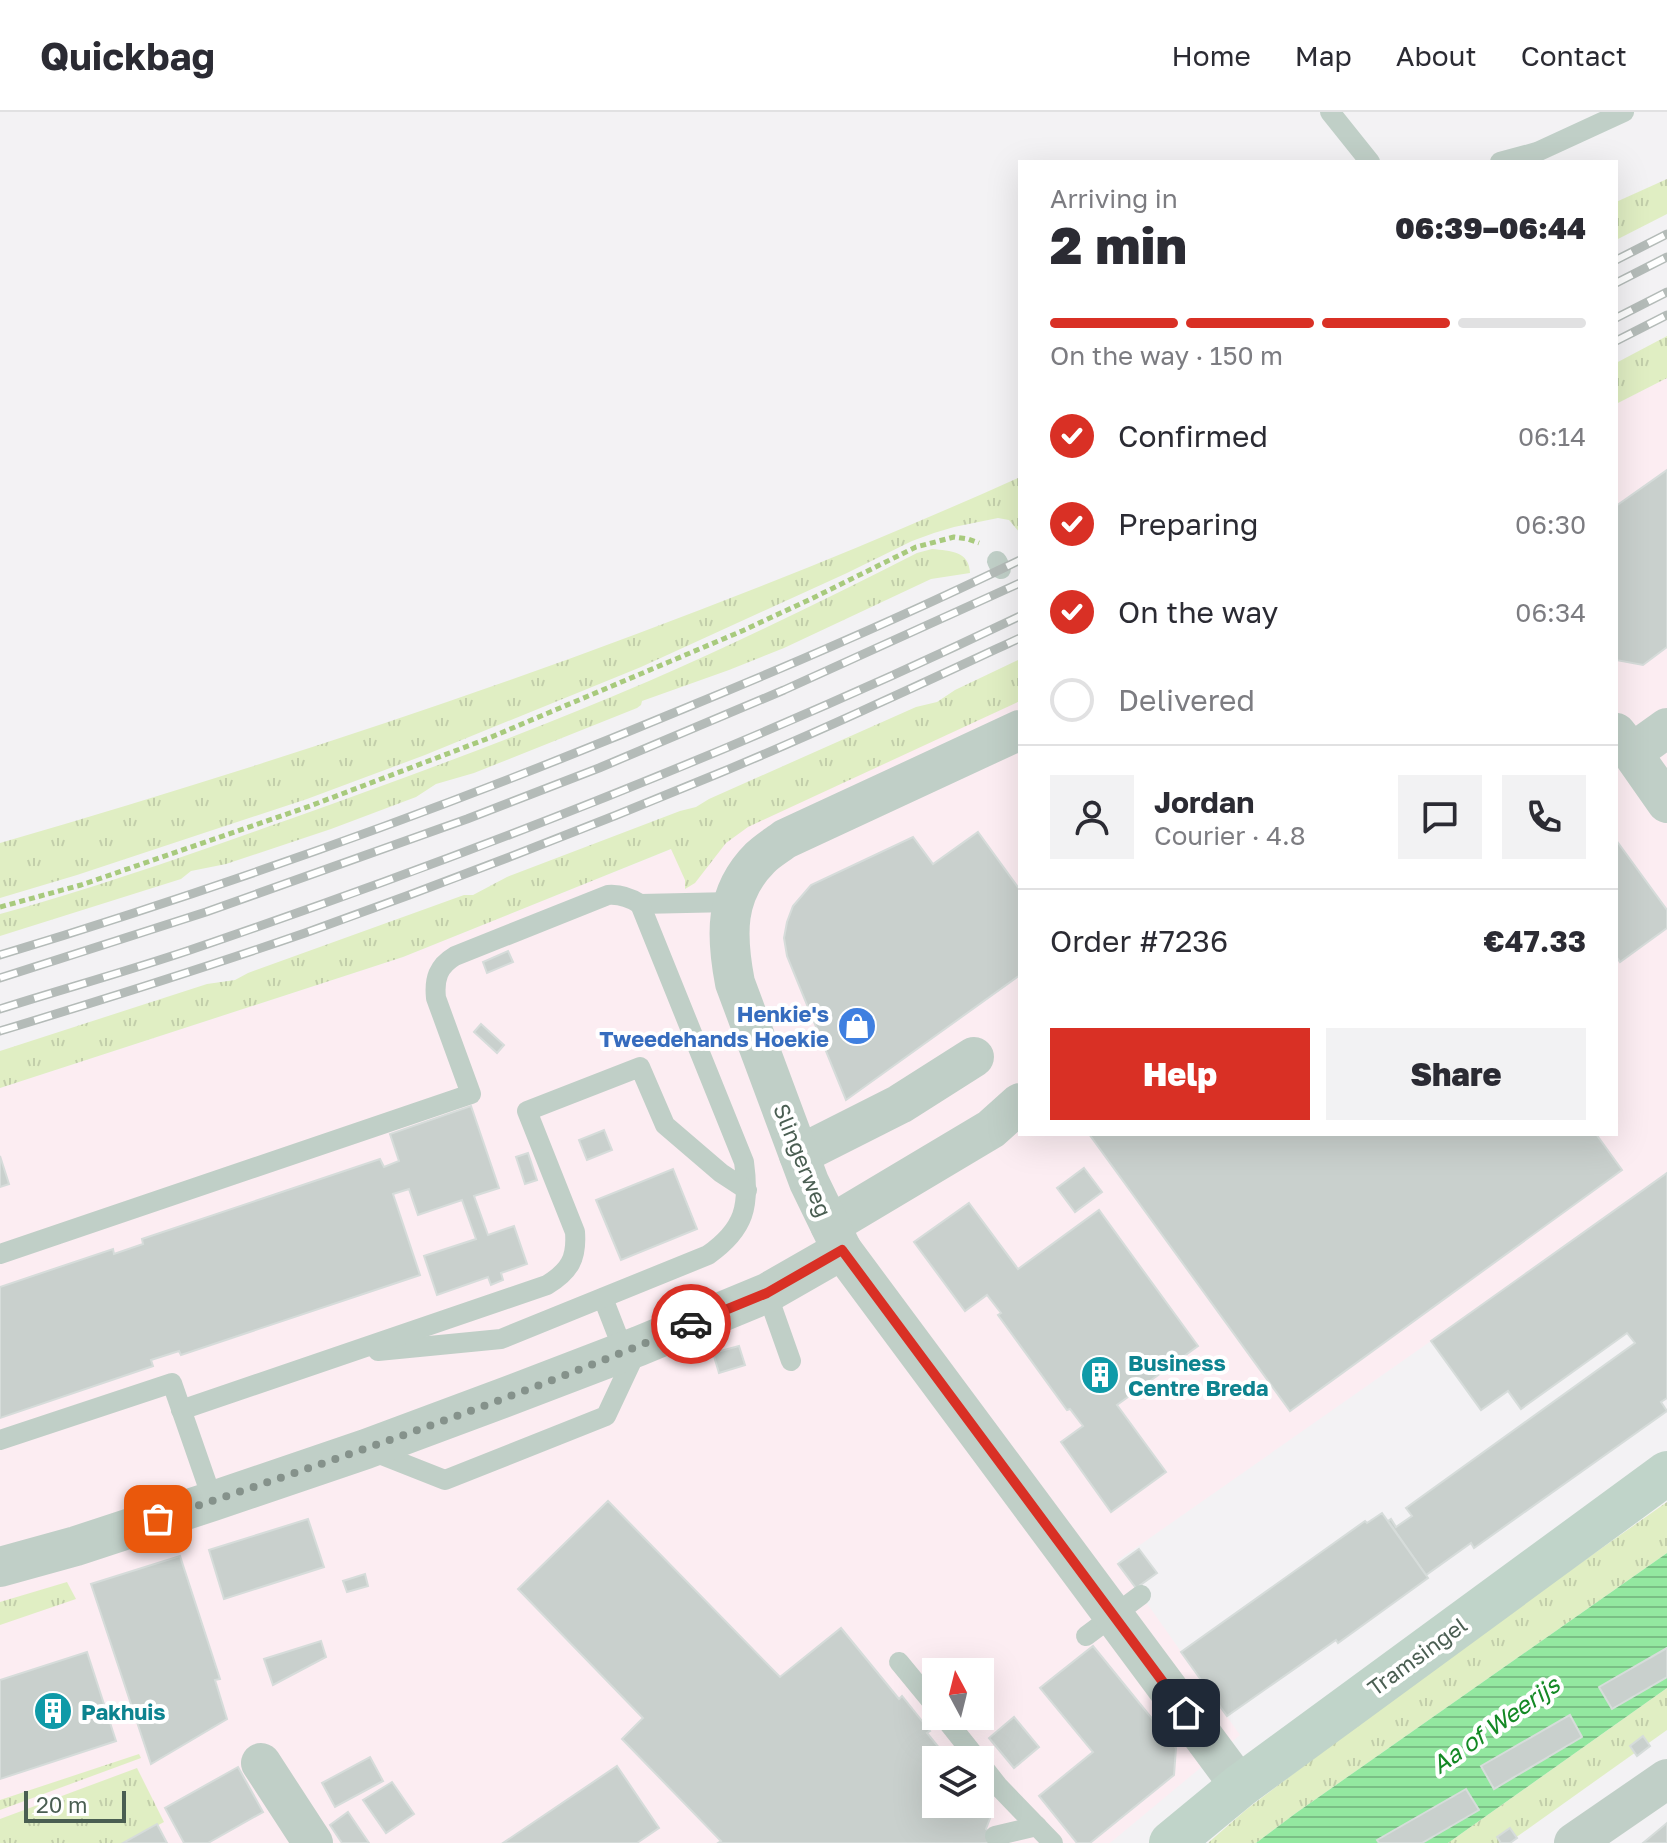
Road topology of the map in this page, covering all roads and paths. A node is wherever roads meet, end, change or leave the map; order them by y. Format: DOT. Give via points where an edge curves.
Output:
graph roads {
  1 [pos="1330,112"];
  2 [pos="1624,112"];
  3 [pos="1368,160"];
  4 [pos="1507,160"];
  5 [pos="999,565"];
  6 [pos="1667,728"];
  7 [pos="1018,731"];
  8 [pos="1624,743"];
  9 [pos="1667,803"];
  10 [pos="732,902"];
  11 [pos="640,904"];
  12 [pos="0,907"];
  13 [pos="974,1057"];
  14 [pos="1018,1105"];
  15 [pos="799,1155"];
  16 [pos="747,1190"];
  17 [pos="836,1238"];
  18 [pos="0,1254"];
  19 [pos="767,1293"];
  20 [pos="603,1298"];
  21 [pos="632,1349"];
  22 [pos="346,1354"];
  23 [pos="791,1361"];
  24 [pos="181,1410"];
  25 [pos="0,1440"];
  26 [pos="366,1449"];
  27 [pos="1667,1473"];
  28 [pos="213,1501"];
  29 [pos="0,1567"];
  30 [pos="899,1662"];
  31 [pos="922,1690"];
  32 [pos="954,1730"];
  33 [pos="967,1746"];
  34 [pos="261,1763"];
  35 [pos="1667,1779"];
  36 [pos="994,1781"];
  37 [pos="1240,1786"];
  38 [pos="1033,1835"];
  39 [pos="995,1836"];
  40 [pos="313,1843"];
  41 [pos="1053,1843"];
  42 [pos="1171,1843"];
  43 [pos="1574,1843"];
  1 -- 3 [label="lane"];
  2 -- 4 [label="lane"];
  5 -- 12 [label="path" via="986,545 968,539 954,537 916,547 742,631 489,738 310,806"];
  6 -- 8 [label="street"];
  7 -- 10 [label="street, Slingerweg" via="785,839 760,857"];
  8 -- 9 [label="street"];
  10 -- 11 [label="lane"];
  10 -- 15 [label="street, Slingerweg" via="735,983"];
  11 -- 16 [label="lane" via="744,1162"];
  11 -- 18 [label="lane" via="618,894 598,898 455,956 440,968 436,998 471,1094"];
  13 -- 15 [label="street" via="900,1104"];
  14 -- 17 [label="street"];
  15 -- 17 [label="street, Slingerweg"];
  16 -- 20 [label="lane" via="744,1215 720,1247"];
  16 -- 22 [label="lane" via="665,1125 640,1067 527,1111 575,1232 570,1265 547,1285"];
  17 -- 19 [label="street"];
  17 -- 37 [label="street, Slingerweg"];
  19 -- 21 [label="street"];
  19 -- 23 [label="lane"];
  20 -- 21 [label="lane"];
  20 -- 22 [label="lane" via="501,1339"];
  21 -- 26 [label="street"];
  21 -- 26 [label="lane" via="606,1416 595,1429 460,1483"];
  22 -- 24 [label="lane"];
  24 -- 25 [label="lane" via="172,1383"];
  24 -- 28 [label="lane"];
  26 -- 28 [label="street"];
  27 -- 37 [label="main road, Tramsingel"];
  28 -- 29 [label="street"];
  30 -- 31 [label="lane"];
  32 -- 33 [label="lane"];
  34 -- 40 [label="street"];
  35 -- 43 [label="street"];
  36 -- 38 [label="lane"];
  37 -- 42 [label="main road, Tramsingel"];
  38 -- 39 [label="lane"];
  38 -- 41 [label="lane"];
}
